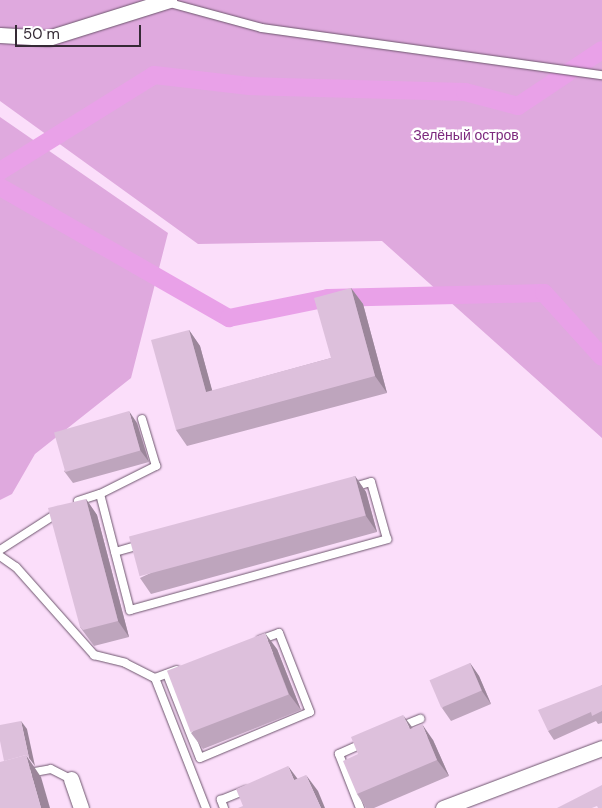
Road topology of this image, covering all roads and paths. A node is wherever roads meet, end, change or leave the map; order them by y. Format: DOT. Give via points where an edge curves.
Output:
graph roads {
  1 [pos="167,1"];
  2 [pos="0,35"];
  3 [pos="602,75"];
  4 [pos="142,419"];
  5 [pos="344,490"];
  6 [pos="100,494"];
  7 [pos="73,503"];
  8 [pos="65,508"];
  9 [pos="153,541"];
  10 [pos="0,550"];
  11 [pos="115,552"];
  12 [pos="0,556"];
  13 [pos="254,642"];
  14 [pos="184,668"];
  15 [pos="167,674"];
  16 [pos="155,678"];
  17 [pos="420,719"];
  18 [pos="393,730"];
  19 [pos="375,738"];
  20 [pos="602,748"];
  21 [pos="17,776"];
  22 [pos="72,779"];
  23 [pos="256,786"];
  24 [pos="81,808"];
  25 [pos="206,808"];
  26 [pos="224,808"];
  27 [pos="360,808"];
  28 [pos="443,808"];
  1 -- 2 [label="street" via="48,38"];
  1 -- 3 [label="lane" via="262,28"];
  4 -- 6 [label="lane" via="156,466"];
  5 -- 11 [label="lane" via="371,482 387,539 130,610"];
  6 -- 7 [label="lane"];
  6 -- 11 [label="lane"];
  8 -- 10 [label="lane"];
  9 -- 11 [label="lane"];
  12 -- 16 [label="lane" via="16,567 94,655 125,663"];
  13 -- 15 [label="lane" via="279,633 310,712 200,758"];
  14 -- 15 [label="lane"];
  15 -- 16 [label="lane"];
  16 -- 25 [label="lane"];
  17 -- 18 [label="lane"];
  19 -- 27 [label="lane" via="339,754"];
  20 -- 28 [label="street"];
  21 -- 22 [label="lane" via="51,769"];
  22 -- 24 [label="street"];
  23 -- 26 [label="lane" via="221,800"];
}
